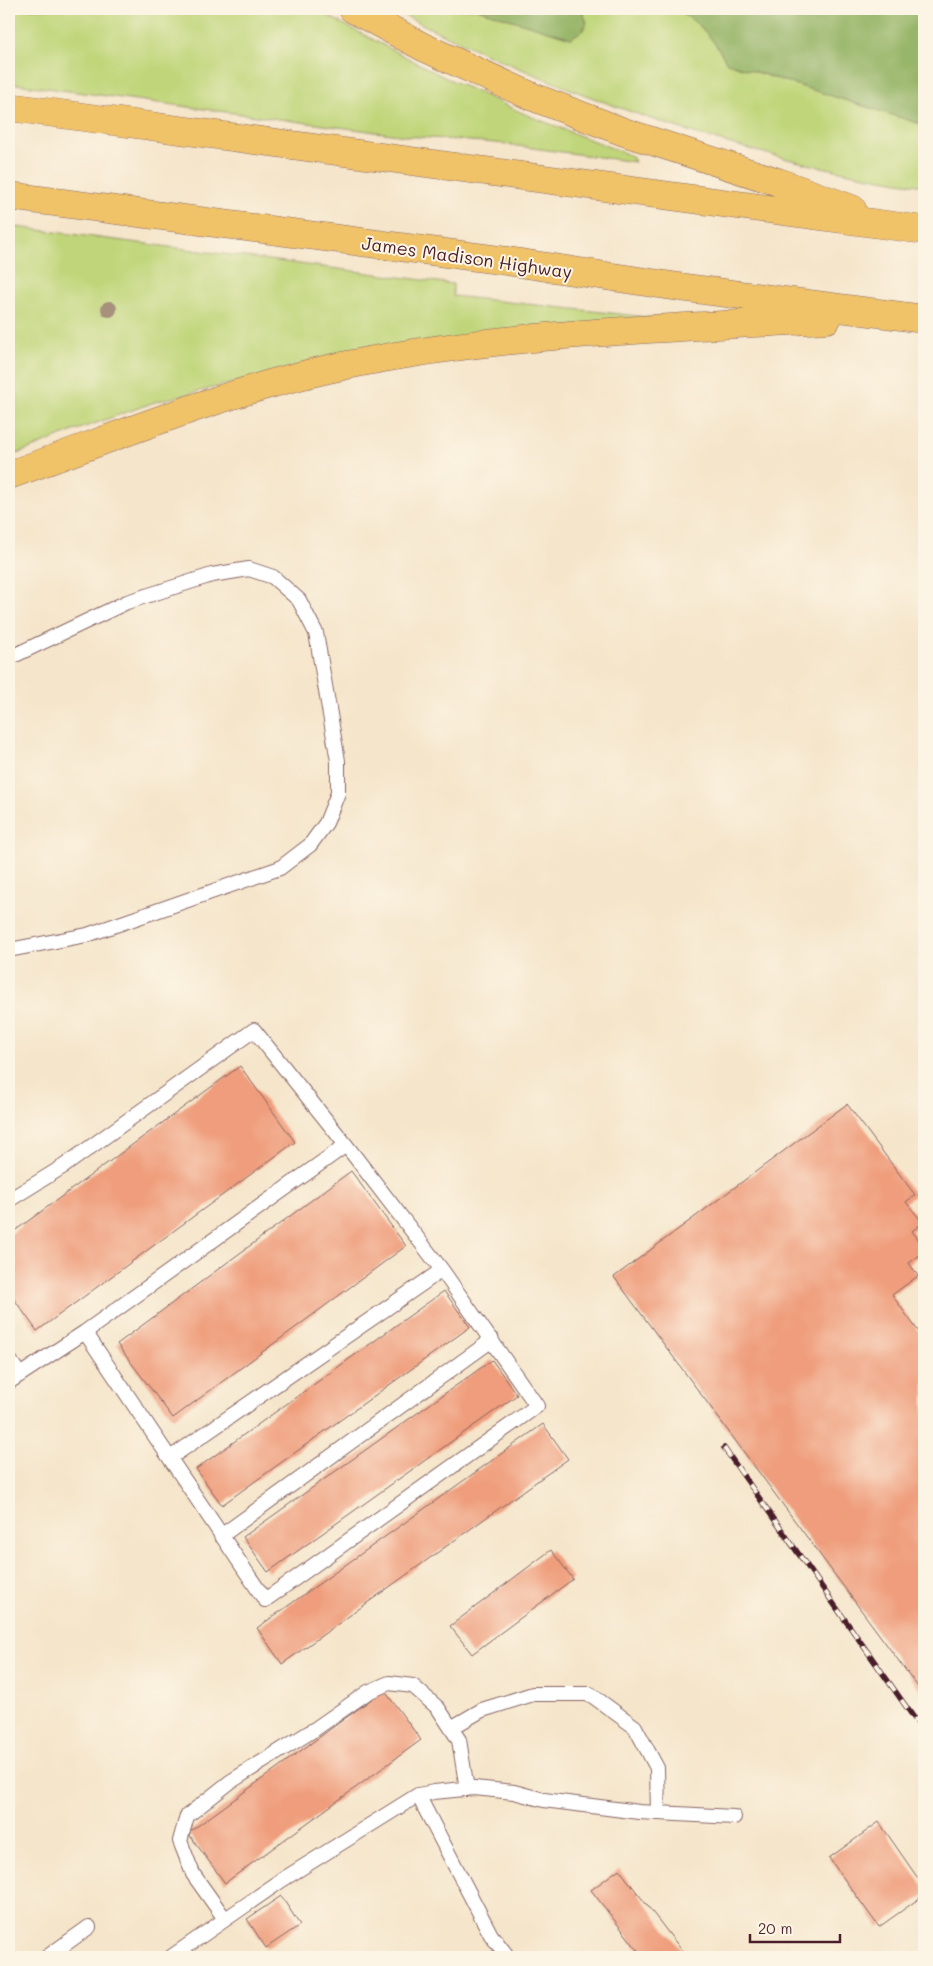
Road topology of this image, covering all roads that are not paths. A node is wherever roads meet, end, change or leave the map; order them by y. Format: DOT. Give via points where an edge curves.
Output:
graph roads {
  1 [pos="353,9"];
  2 [pos="9,107"];
  3 [pos="9,196"];
  4 [pos="912,228"];
  5 [pos="894,315"];
  6 [pos="924,319"];
  7 [pos="9,475"];
  8 [pos="9,658"];
  9 [pos="9,950"];
  10 [pos="346,1145"];
  11 [pos="9,1200"];
  12 [pos="442,1270"];
  13 [pos="86,1332"];
  14 [pos="492,1340"];
  15 [pos="9,1359"];
  16 [pos="14,1378"];
  17 [pos="170,1458"];
  18 [pos="221,1536"];
  19 [pos="451,1728"];
  20 [pos="467,1789"];
  21 [pos="418,1796"];
  22 [pos="658,1813"];
  23 [pos="734,1817"];
  24 [pos="225,1919"];
  25 [pos="89,1927"];
  26 [pos="47,1957"];
  27 [pos="174,1957"];
  28 [pos="508,1957"];
  1 -- 4 [label="highway" via="423,46 534,97 624,132"];
  2 -- 4 [label="highway"];
  3 -- 5 [label="highway, James Madison Highway"];
  5 -- 6 [label="highway, James Madison Highway"];
  5 -- 7 [label="highway" via="549,335 436,349 325,370 232,394"];
  8 -- 9 [label="lane" via="127,602 212,575 249,569 273,577 299,600 316,634 338,761 338,793 326,822 310,845 280,868 87,935"];
  10 -- 11 [label="lane" via="254,1030 64,1166"];
  10 -- 12 [label="lane"];
  10 -- 13 [label="lane"];
  12 -- 14 [label="lane"];
  12 -- 17 [label="lane"];
  13 -- 16 [label="lane"];
  13 -- 17 [label="lane"];
  14 -- 18 [label="lane"];
  14 -- 18 [label="lane" via="537,1406 264,1600"];
  15 -- 16 [label="lane"];
  17 -- 18 [label="lane"];
  19 -- 20 [label="lane" via="459,1740"];
  19 -- 22 [label="lane" via="482,1710 533,1694 590,1694 636,1727 656,1768"];
  19 -- 24 [label="lane" via="438,1708 413,1686 389,1683 368,1692 230,1782 187,1816 180,1841 193,1874"];
  20 -- 21 [label="lane"];
  20 -- 22 [label="lane" via="514,1792 544,1800"];
  21 -- 24 [label="lane"];
  21 -- 28 [label="lane" via="491,1935"];
  22 -- 23 [label="lane"];
  24 -- 27 [label="lane"];
  25 -- 26 [label="lane"];
}
